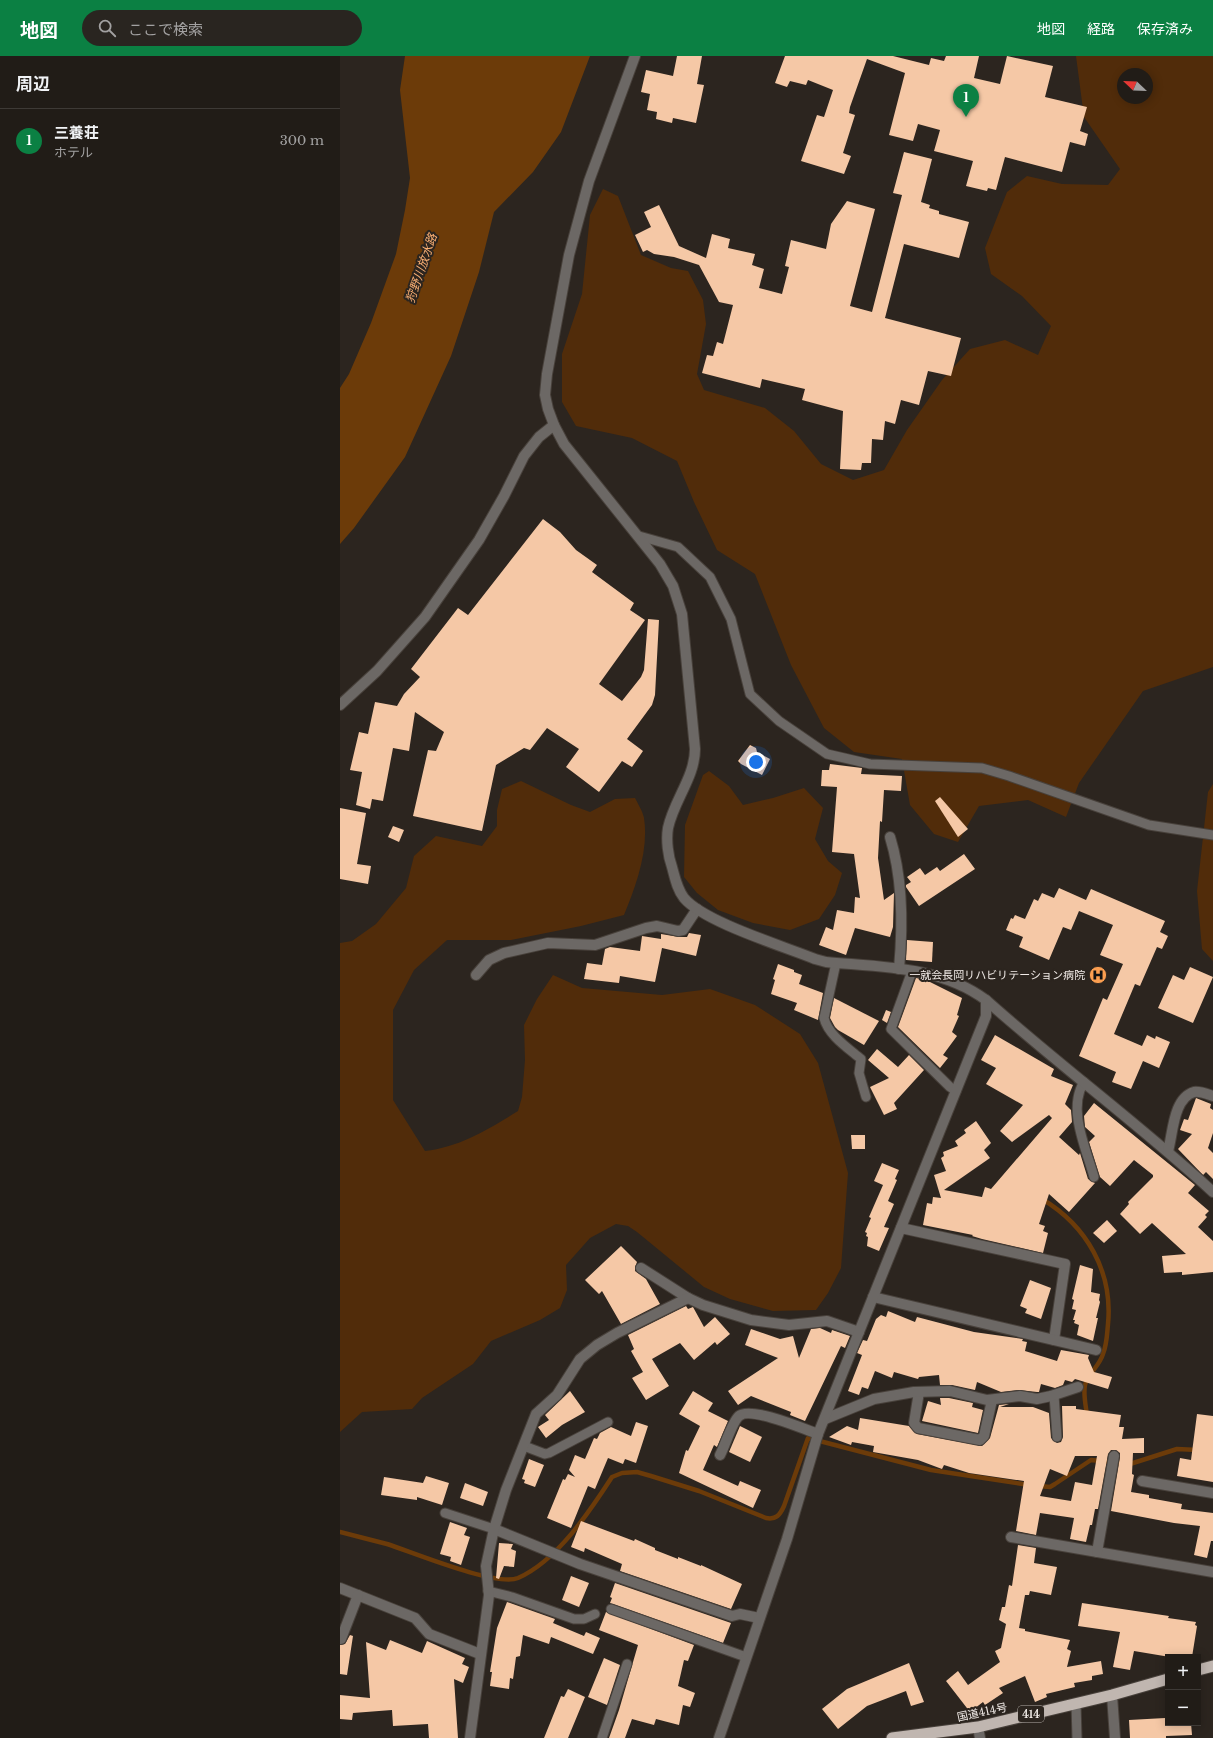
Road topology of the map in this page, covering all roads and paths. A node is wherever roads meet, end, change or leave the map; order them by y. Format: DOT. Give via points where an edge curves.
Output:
graph roads {
  1 [pos="635,56"];
  2 [pos="554,425"];
  3 [pos="639,536"];
  4 [pos="340,705"];
  5 [pos="1213,835"];
  6 [pos="890,837"];
  7 [pos="697,909"];
  8 [pos="836,963"];
  9 [pos="899,969"];
  10 [pos="912,971"];
  11 [pos="476,975"];
  12 [pos="986,1000"];
  13 [pos="1084,1082"];
  14 [pos="956,1091"];
  15 [pos="1213,1096"];
  16 [pos="866,1097"];
  17 [pos="1168,1151"];
  18 [pos="1094,1177"];
  19 [pos="1213,1192"];
  20 [pos="901,1228"];
  21 [pos="640,1268"];
  22 [pos="873,1297"];
  23 [pos="688,1298"];
  24 [pos="859,1332"];
  25 [pos="1054,1340"];
  26 [pos="1096,1350"];
  27 [pos="1078,1387"];
  28 [pos="919,1392"];
  29 [pos="1054,1395"];
  30 [pos="992,1400"];
  31 [pos="825,1419"];
  32 [pos="608,1422"];
  33 [pos="818,1434"];
  34 [pos="1057,1437"];
  35 [pos="524,1446"];
  36 [pos="720,1455"];
  37 [pos="1113,1460"];
  38 [pos="1142,1481"];
  39 [pos="1213,1493"];
  40 [pos="445,1513"];
  41 [pos="494,1529"];
  42 [pos="1011,1537"];
  43 [pos="1097,1552"];
  44 [pos="1213,1572"];
  45 [pos="340,1588"];
  46 [pos="488,1591"];
  47 [pos="358,1595"];
  48 [pos="611,1609"];
  49 [pos="595,1614"];
  50 [pos="759,1618"];
  51 [pos="340,1638"];
  52 [pos="480,1654"];
  53 [pos="746,1657"];
  54 [pos="627,1664"];
  55 [pos="1213,1666"];
  56 [pos="1201,1669"];
  57 [pos="1165,1680"];
  58 [pos="1112,1695"];
  59 [pos="1076,1704"];
  60 [pos="979,1733"];
  61 [pos="470,1738"];
  62 [pos="602,1738"];
  63 [pos="719,1738"];
  64 [pos="892,1738"];
  65 [pos="1077,1738"];
  66 [pos="1115,1738"];
  1 -- 2 [label="street" via="599,148 569,255 545,395"];
  2 -- 3 [label="street" via="564,444"];
  2 -- 4 [label="street" via="531,446 479,540 425,617 377,671"];
  3 -- 5 [label="lane" via="678,547 710,577 731,619 750,694 779,721 827,754 870,764 982,768 1149,825"];
  3 -- 7 [label="street" via="670,581 682,614 695,761 672,812 668,846 669,860 678,888"];
  6 -- 9 [label="street" via="898,878 902,925"];
  7 -- 8 [label="street" via="722,922 815,959"];
  7 -- 11 [label="street" via="683,930 657,926 595,945 548,943 504,953 489,960"];
  8 -- 9 [label="street"];
  8 -- 16 [label="lane" via="825,1023 861,1059 859,1073"];
  9 -- 10 [label="street"];
  10 -- 12 [label="street" via="958,982"];
  10 -- 14 [label="lane" via="891,1029"];
  12 -- 13 [label="street"];
  12 -- 14 [label="street" via="986,1016"];
  13 -- 17 [label="street"];
  13 -- 18 [label="lane" via="1078,1090 1077,1113"];
  14 -- 20 [label="street"];
  15 -- 17 [label="street" via="1193,1092 1180,1105"];
  17 -- 19 [label="street"];
  20 -- 22 [label="street"];
  20 -- 25 [label="street" via="1066,1264"];
  21 -- 23 [label="street"];
  22 -- 24 [label="street"];
  22 -- 25 [label="street"];
  23 -- 24 [label="street" via="751,1320 789,1325 827,1321"];
  23 -- 35 [label="street" via="616,1333 580,1359 557,1395 536,1414"];
  24 -- 31 [label="street"];
  25 -- 26 [label="street"];
  27 -- 29 [label="street"];
  28 -- 30 [label="street" via="950,1391"];
  28 -- 30 [label="street" via="914,1423 918,1428 980,1440 984,1436"];
  28 -- 31 [label="street" via="874,1399"];
  29 -- 30 [label="street" via="1036,1399 1020,1396"];
  29 -- 34 [label="lane"];
  31 -- 33 [label="street"];
  32 -- 35 [label="lane" via="549,1454"];
  33 -- 36 [label="street" via="759,1414 745,1413 738,1417"];
  33 -- 50 [label="street" via="787,1539"];
  35 -- 41 [label="street"];
  37 -- 43 [label="street"];
  38 -- 39 [label="street"];
  40 -- 41 [label="lane"];
  41 -- 46 [label="street" via="486,1566"];
  41 -- 50 [label="street" via="580,1564 732,1616 740,1614"];
  42 -- 43 [label="street"];
  43 -- 44 [label="street"];
  45 -- 47 [label="street"];
  46 -- 49 [label="lane" via="574,1619 584,1619"];
  46 -- 52 [label="street"];
  47 -- 51 [label="street"];
  47 -- 52 [label="street" via="415,1618 429,1634"];
  48 -- 53 [label="lane"];
  50 -- 53 [label="street"];
  52 -- 61 [label="street"];
  53 -- 63 [label="street"];
  54 -- 62 [label="lane"];
  55 -- 56 [label="highway"];
  57 -- 58 [label="highway, 国道414号 / 414"];
  58 -- 59 [label="highway, 国道414号 / 414"];
  58 -- 66 [label="street"];
  59 -- 60 [label="highway, 国道414号 / 414"];
  59 -- 65 [label="lane"];
  60 -- 64 [label="highway, 国道414号 / 414"];
}
